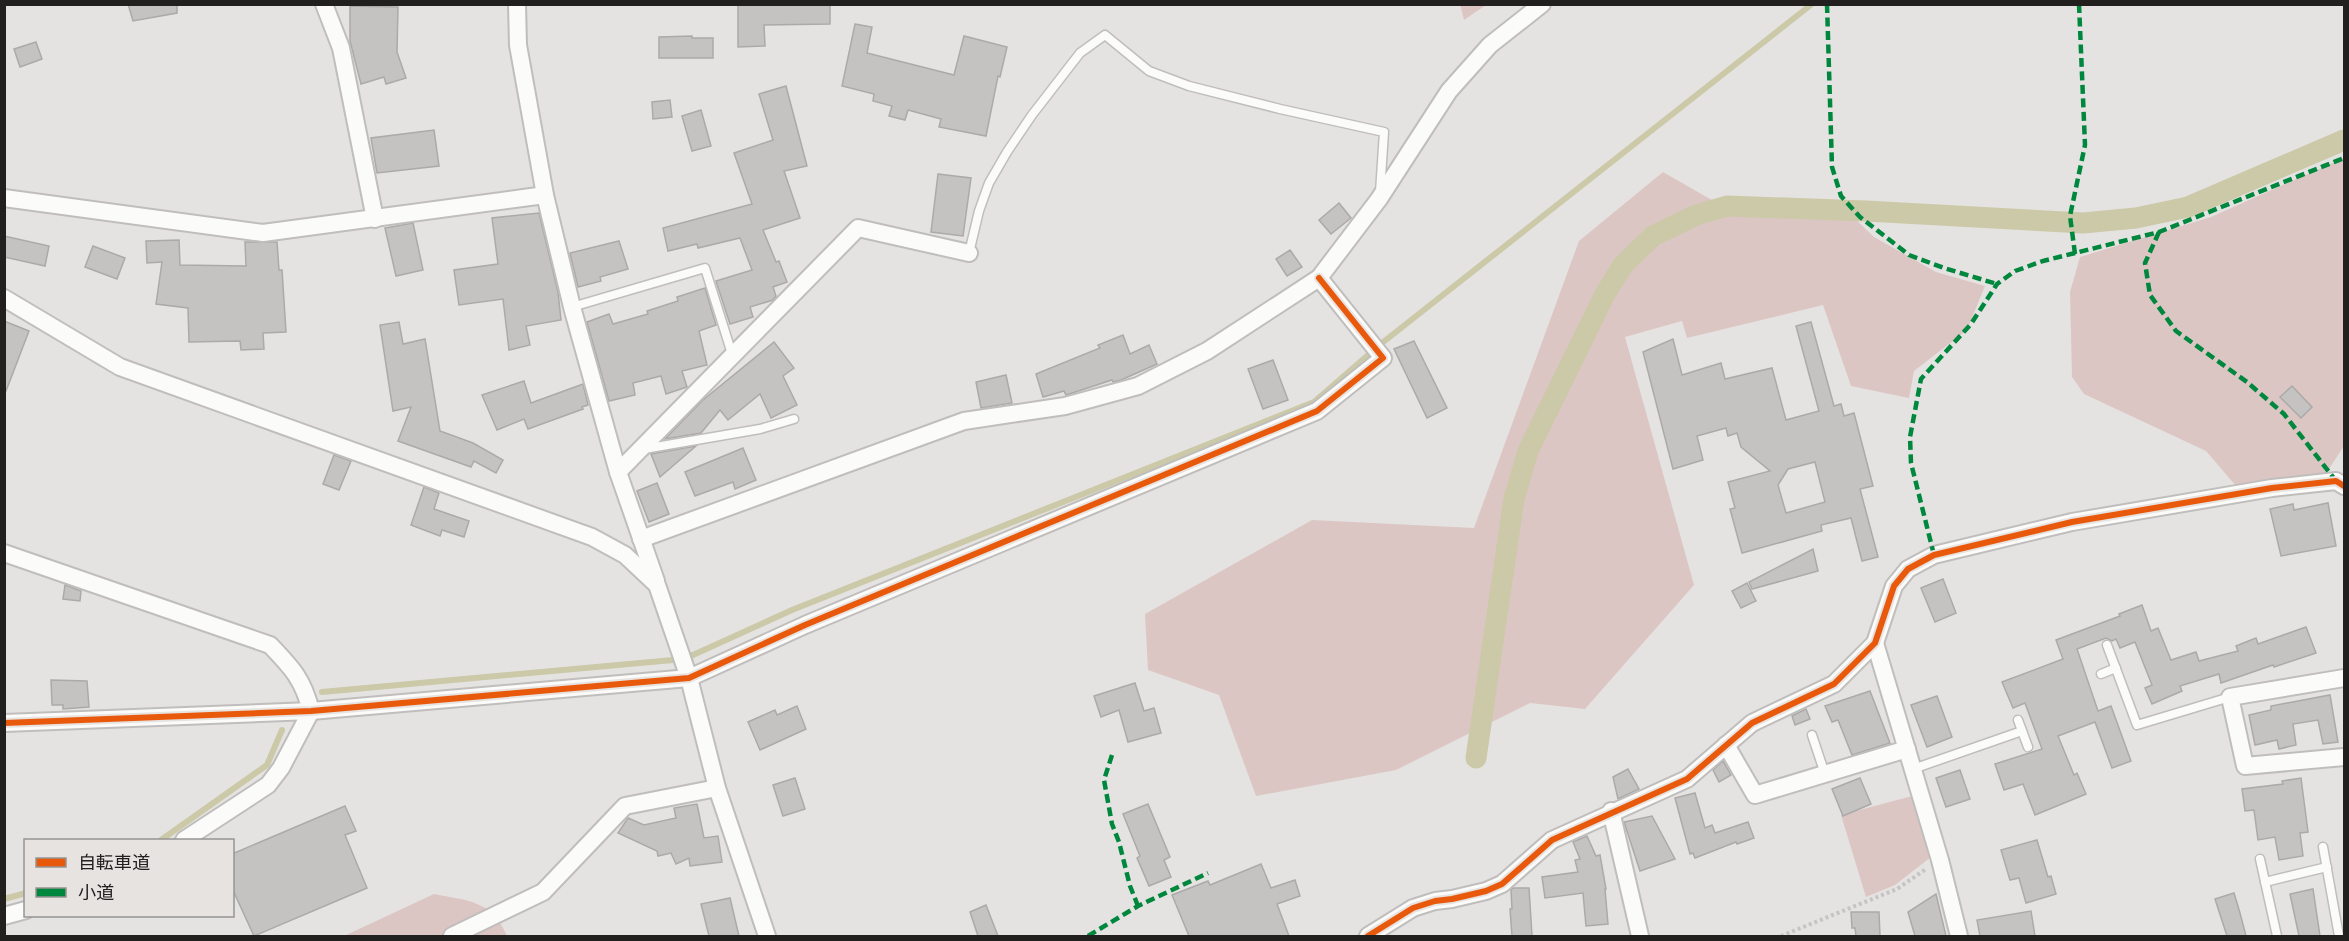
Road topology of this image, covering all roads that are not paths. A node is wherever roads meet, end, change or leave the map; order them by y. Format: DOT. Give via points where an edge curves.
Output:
graph roads {
  1 [pos="324,4"];
  2 [pos="517,4"];
  3 [pos="1542,4"];
  4 [pos="545,195"];
  5 [pos="4,198"];
  6 [pos="1379,199"];
  7 [pos="375,219"];
  8 [pos="969,253"];
  9 [pos="1319,278"];
  10 [pos="4,298"];
  11 [pos="572,306"];
  12 [pos="732,354"];
  13 [pos="794,418"];
  14 [pos="643,449"];
  15 [pos="618,472"];
  16 [pos="2344,486"];
  17 [pos="641,539"];
  18 [pos="4,553"];
  19 [pos="657,585"];
  20 [pos="1875,643"];
  21 [pos="2107,645"];
  22 [pos="684,664"];
  23 [pos="2116,668"];
  24 [pos="2101,674"];
  25 [pos="2344,678"];
  26 [pos="2230,698"];
  27 [pos="311,711"];
  28 [pos="2018,720"];
  29 [pos="4,723"];
  30 [pos="2022,731"];
  31 [pos="1812,735"];
  32 [pos="1726,745"];
  33 [pos="2028,747"];
  34 [pos="1907,749"];
  35 [pos="2344,757"];
  36 [pos="1913,769"];
  37 [pos="1825,774"];
  38 [pos="717,788"];
  39 [pos="1611,811"];
  40 [pos="186,839"];
  41 [pos="2323,847"];
  42 [pos="2260,859"];
  43 [pos="2327,867"];
  44 [pos="2265,882"];
  45 [pos="24,911"];
  46 [pos="4,916"];
  47 [pos="452,936"];
  48 [pos="767,936"];
  49 [pos="1368,936"];
  50 [pos="1640,936"];
  51 [pos="1959,936"];
  52 [pos="2277,936"];
  53 [pos="2339,936"];
  1 -- 7 [label="street" via="341,48"];
  2 -- 4 [label="street" via="518,45"];
  3 -- 6 [label="street" via="1490,45 1449,91"];
  4 -- 7 [label="street"];
  4 -- 11 [label="street"];
  5 -- 7 [label="street" via="263,233"];
  6 -- 8 [label="lane" via="1384,132 1189,86 1149,71 1105,35 1080,53 1007,152 989,183"];
  6 -- 9 [label="street"];
  8 -- 12 [label="street" via="858,228"];
  9 -- 17 [label="street" via="1208,351 1138,386 1065,406 964,421"];
  9 -- 22 [label="street" via="1383,358 1317,411 816,620"];
  10 -- 19 [label="street" via="120,368 592,537 625,555"];
  11 -- 12 [label="lane" via="705,268"];
  11 -- 15 [label="street"];
  12 -- 14 [label="street"];
  13 -- 14 [label="lane" via="760,429"];
  14 -- 15 [label="street"];
  15 -- 17 [label="street"];
  16 -- 20 [label="street" via="2336,481 2260,490 2072,522 1934,555 1908,569 1894,586"];
  17 -- 19 [label="street"];
  18 -- 27 [label="street" via="270,645 305,688"];
  19 -- 22 [label="street"];
  20 -- 32 [label="street" via="1834,684 1752,723"];
  20 -- 34 [label="street"];
  21 -- 23 [label="lane"];
  22 -- 27 [label="street"];
  22 -- 38 [label="street"];
  23 -- 24 [label="lane"];
  23 -- 26 [label="lane" via="2137,725"];
  25 -- 26 [label="street"];
  26 -- 35 [label="street" via="2245,766"];
  27 -- 29 [label="street"];
  27 -- 40 [label="street" via="281,768 268,784"];
  28 -- 30 [label="lane"];
  30 -- 33 [label="lane"];
  30 -- 36 [label="lane"];
  31 -- 37 [label="lane"];
  32 -- 37 [label="street" via="1755,795"];
  32 -- 39 [label="street" via="1687,779"];
  34 -- 36 [label="street"];
  34 -- 37 [label="street"];
  36 -- 51 [label="street"];
  38 -- 47 [label="street" via="625,806 543,892"];
  38 -- 48 [label="street"];
  39 -- 49 [label="street" via="1552,840 1502,884 1413,908"];
  39 -- 50 [label="street"];
  41 -- 43 [label="lane"];
  42 -- 44 [label="lane"];
  43 -- 44 [label="lane"];
  43 -- 53 [label="lane"];
  44 -- 52 [label="lane"];
  45 -- 46 [label="street"];
}
